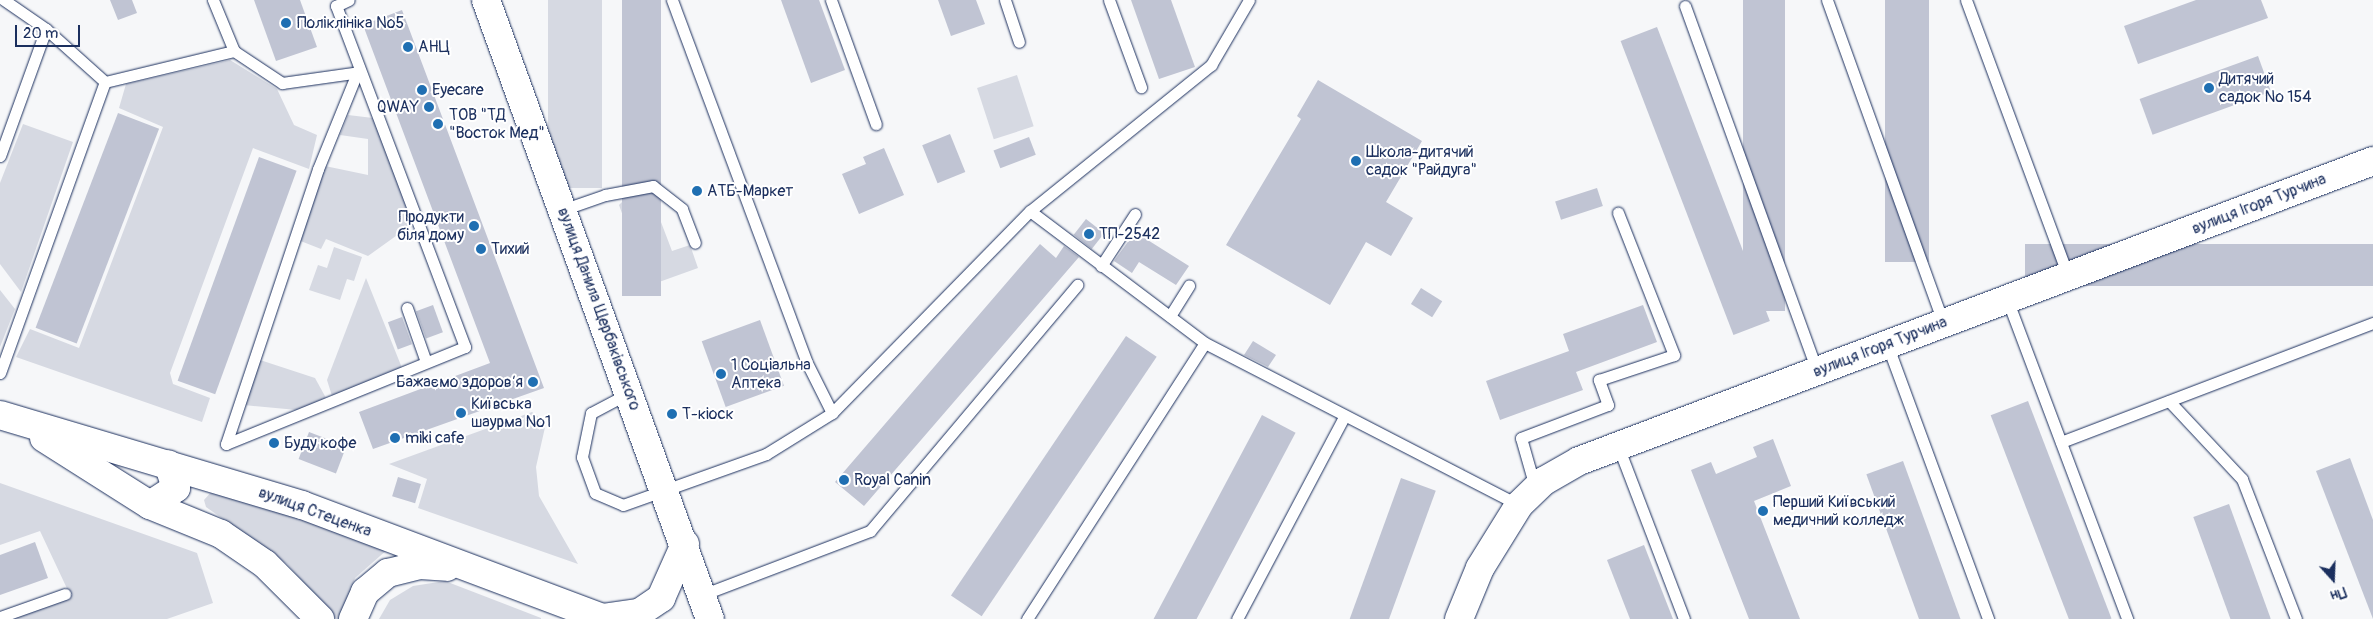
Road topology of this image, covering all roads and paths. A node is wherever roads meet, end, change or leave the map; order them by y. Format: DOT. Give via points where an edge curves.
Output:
graph roads {
  1 [pos="4,0"];
  2 [pos="213,0"];
  3 [pos="349,0"];
  4 [pos="486,0"];
  5 [pos="672,0"];
  6 [pos="831,0"];
  7 [pos="1004,0"];
  8 [pos="1249,0"];
  9 [pos="1827,0"];
  10 [pos="1966,0"];
  11 [pos="1107,1"];
  12 [pos="1686,6"];
  13 [pos="46,30"];
  14 [pos="1019,42"];
  15 [pos="234,51"];
  16 [pos="360,72"];
  17 [pos="105,82"];
  18 [pos="1141,87"];
  19 [pos="876,124"];
  20 [pos="0,156"];
  21 [pos="2373,161"];
  22 [pos="562,210"];
  23 [pos="1030,211"];
  24 [pos="1618,213"];
  25 [pos="1135,214"];
  26 [pos="695,243"];
  27 [pos="1101,266"];
  28 [pos="2068,276"];
  29 [pos="1077,285"];
  30 [pos="1188,285"];
  31 [pos="2007,299"];
  32 [pos="406,308"];
  33 [pos="1170,316"];
  34 [pos="1944,323"];
  35 [pos="2373,323"];
  36 [pos="1205,343"];
  37 [pos="1887,344"];
  38 [pos="426,362"];
  39 [pos="1817,370"];
  40 [pos="0,373"];
  41 [pos="629,393"];
  42 [pos="2169,401"];
  43 [pos="832,413"];
  44 [pos="1344,417"];
  45 [pos="10,419"];
  46 [pos="2060,442"];
  47 [pos="1618,446"];
  48 [pos="168,464"];
  49 [pos="665,492"];
  50 [pos="1527,497"];
  51 [pos="150,505"];
  52 [pos="684,544"];
  53 [pos="464,568"];
  54 [pos="65,594"];
  55 [pos="706,607"];
  56 [pos="0,617"];
  57 [pos="604,618"];
  58 [pos="320,619"];
  59 [pos="352,619"];
  60 [pos="1027,619"];
  61 [pos="1237,619"];
  62 [pos="1459,619"];
  63 [pos="1684,619"];
  64 [pos="1988,619"];
  65 [pos="2127,619"];
  66 [pos="2296,619"];
  1 -- 13 [label="lane"];
  2 -- 15 [label="lane"];
  3 -- 16 [label="lane" via="336,6"];
  4 -- 22 [label="main road, вулиця Данила Щербаківського"];
  5 -- 43 [label="lane" via="806,361"];
  6 -- 19 [label="lane"];
  7 -- 14 [label="lane"];
  8 -- 23 [label="lane" via="1211,65"];
  9 -- 34 [label="lane"];
  10 -- 28 [label="lane"];
  11 -- 18 [label="lane"];
  12 -- 39 [label="lane"];
  13 -- 17 [label="lane"];
  13 -- 20 [label="lane"];
  15 -- 16 [label="lane" via="282,84"];
  15 -- 17 [label="lane"];
  16 -- 38 [label="lane" via="465,347"];
  16 -- 38 [label="lane" via="318,169 226,444"];
  17 -- 40 [label="lane"];
  21 -- 28 [label="main road, вулиця Ігоря Турчина"];
  22 -- 26 [label="lane" via="605,195 653,186 682,209"];
  22 -- 41 [label="main road, вулиця Данила Щербаківського"];
  23 -- 27 [label="lane"];
  23 -- 43 [label="lane"];
  24 -- 50 [label="lane" via="1674,355 1599,380 1608,405 1522,438"];
  25 -- 27 [label="lane"];
  27 -- 33 [label="lane"];
  28 -- 31 [label="main road, вулиця Ігоря Турчина"];
  29 -- 55 [label="lane" via="870,531"];
  30 -- 33 [label="lane"];
  31 -- 34 [label="main road, вулиця Ігоря Турчина"];
  31 -- 46 [label="lane"];
  32 -- 38 [label="lane"];
  33 -- 36 [label="lane"];
  34 -- 37 [label="main road, вулиця Ігоря Турчина"];
  35 -- 42 [label="lane"];
  36 -- 44 [label="lane"];
  36 -- 60 [label="lane"];
  37 -- 39 [label="main road, вулиця Ігоря Турчина"];
  37 -- 64 [label="lane"];
  39 -- 47 [label="main road, вулиця Ігоря Турчина"];
  41 -- 49 [label="main road, вулиця Данила Щербаківського"];
  41 -- 49 [label="lane" via="591,413 582,457 595,493 623,505"];
  42 -- 46 [label="lane"];
  42 -- 66 [label="lane" via="2242,479"];
  43 -- 49 [label="lane" via="766,454"];
  44 -- 50 [label="lane"];
  44 -- 61 [label="lane"];
  45 -- 48 [label="main road, вулиця Стеценка"];
  45 -- 51 [label="main road, вулиця Стеценка"];
  46 -- 65 [label="lane"];
  47 -- 50 [label="main road, вулиця Ігоря Турчина" via="1579,461"];
  47 -- 63 [label="lane"];
  48 -- 51 [label="main road" via="176,488"];
  48 -- 53 [label="main road, вулиця Стеценка" via="302,505"];
  49 -- 52 [label="main road, вулиця Данила Щербаківського"];
  50 -- 62 [label="main road, вулиця Ігоря Турчина" via="1480,568"];
  51 -- 58 [label="main road, вулиця Стеценка" via="236,544 266,564"];
  52 -- 55 [label="main road, вулиця Данила Щербаківського"];
  52 -- 57 [label="main road" via="673,578 661,598 639,612"];
  53 -- 57 [label="main road, вулиця Стеценка"];
  53 -- 59 [label="main road" via="420,565 388,573 365,592"];
  54 -- 56 [label="lane"];
}
